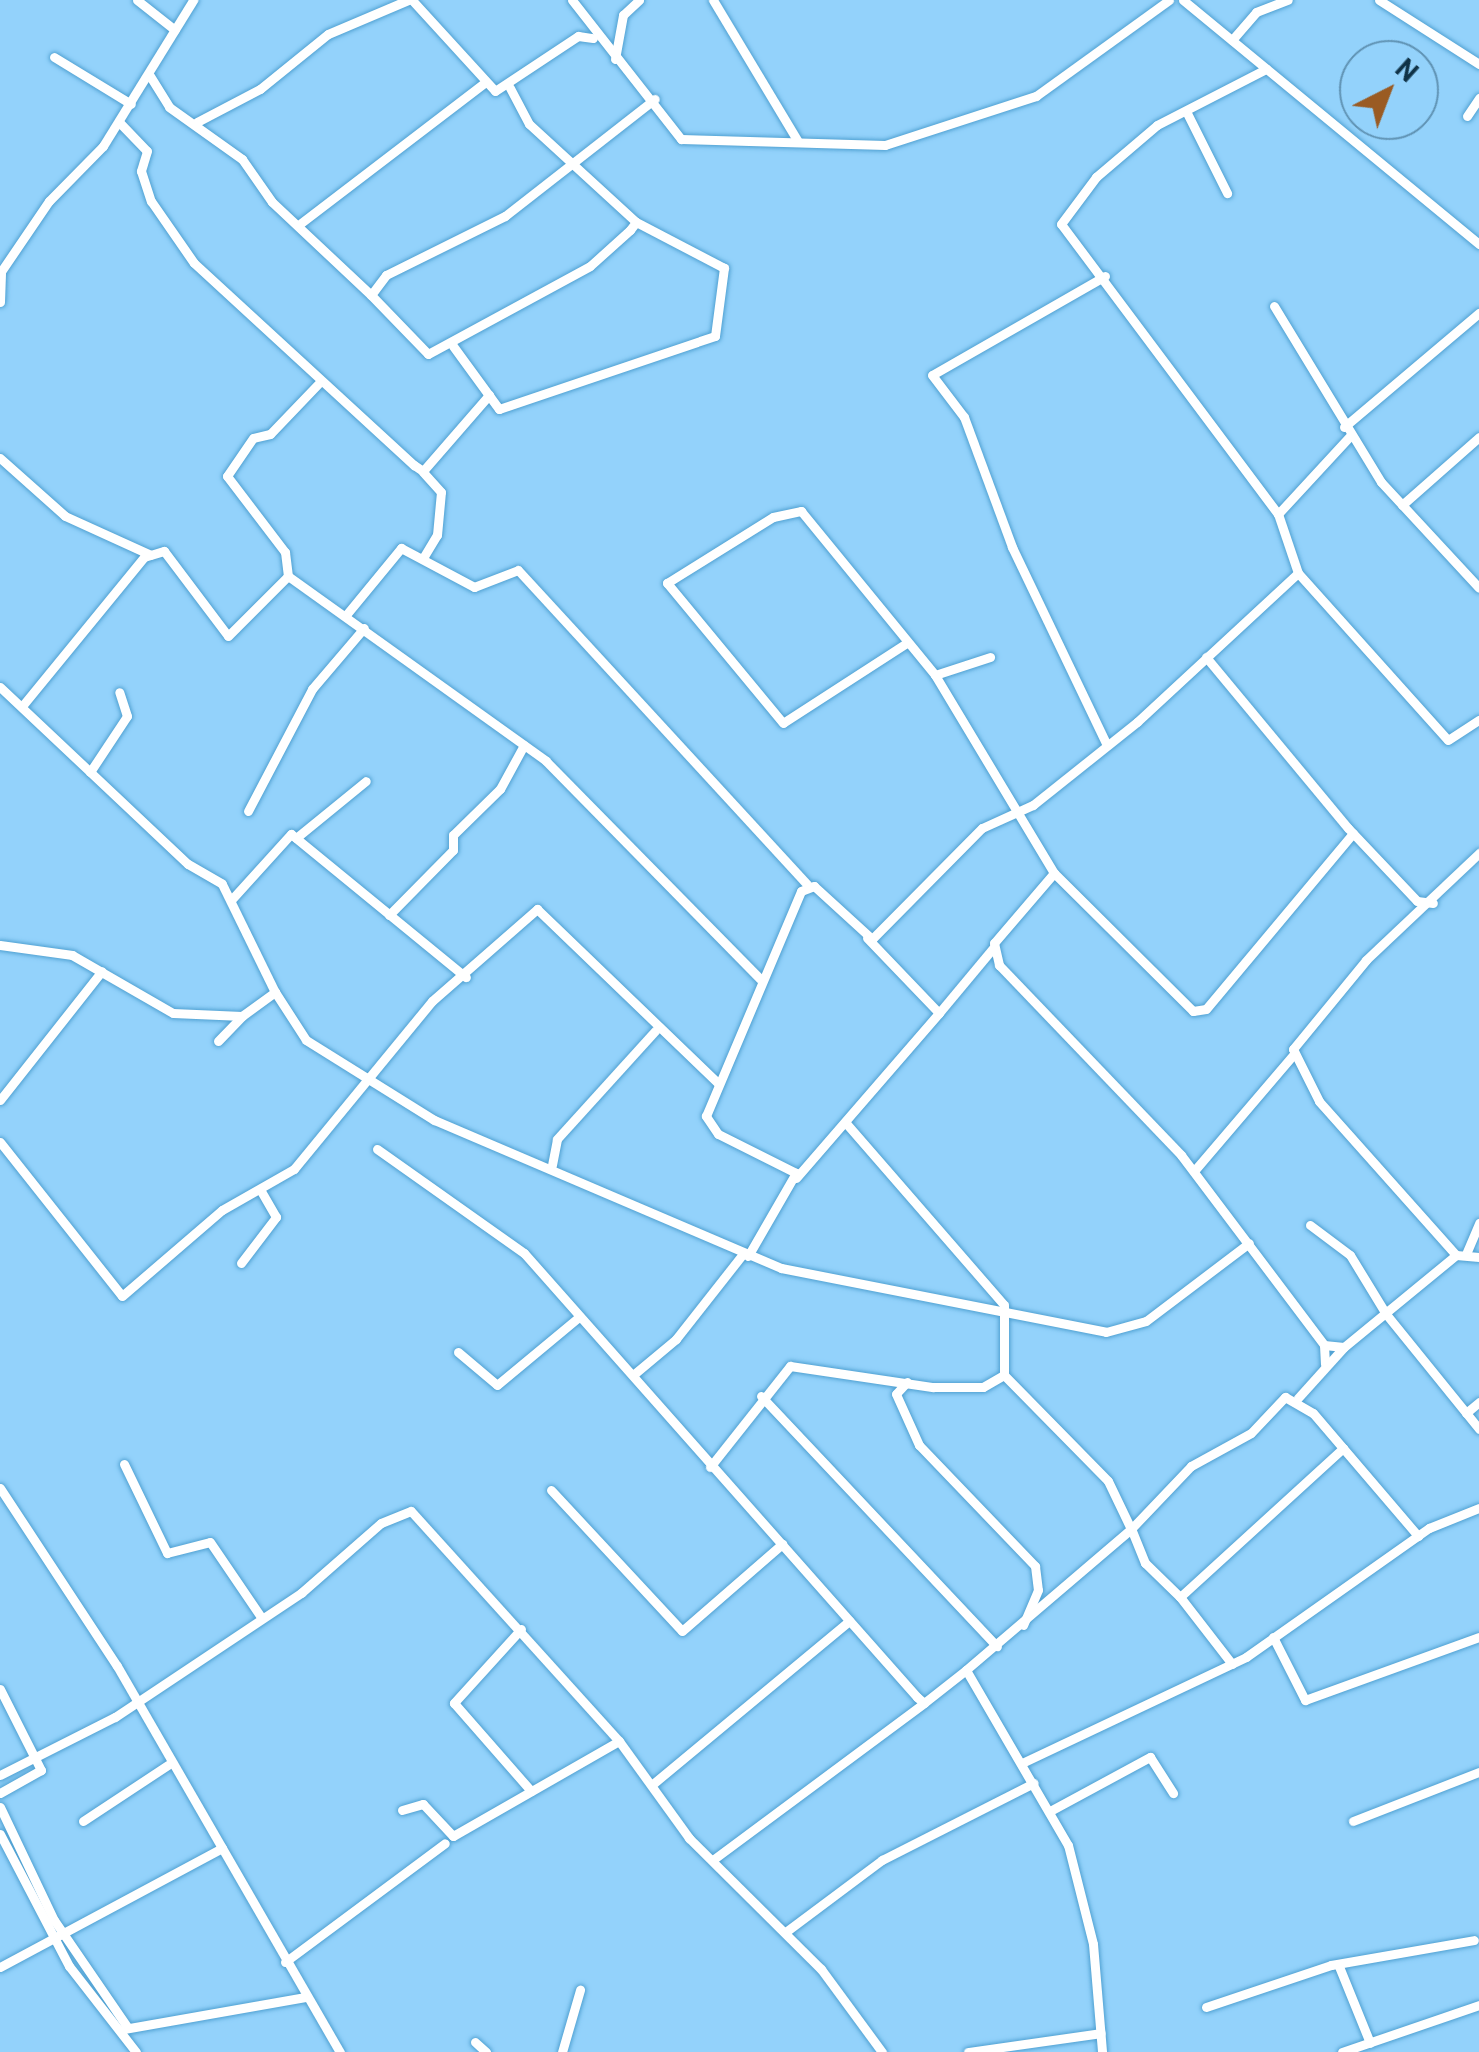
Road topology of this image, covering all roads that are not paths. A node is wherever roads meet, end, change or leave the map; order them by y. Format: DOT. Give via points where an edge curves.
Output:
graph roads {
  1 [pos="138,0"];
  2 [pos="193,0"];
  3 [pos="410,0"];
  4 [pos="572,0"];
  5 [pos="639,0"];
  6 [pos="713,0"];
  7 [pos="1169,0"];
  8 [pos="1183,0"];
  9 [pos="1288,0"];
  10 [pos="1386,2"];
  11 [pos="175,30"];
  12 [pos="596,39"];
  13 [pos="1232,40"];
  14 [pos="54,57"];
  15 [pos="615,60"];
  16 [pos="1479,64"];
  17 [pos="1255,65"];
  18 [pos="150,76"];
  19 [pos="484,83"];
  20 [pos="510,88"];
  21 [pos="1479,98"];
  22 [pos="655,99"];
  23 [pos="131,104"];
  24 [pos="1190,111"];
  25 [pos="1467,116"];
  26 [pos="119,122"];
  27 [pos="196,122"];
  28 [pos="797,140"];
  29 [pos="571,162"];
  30 [pos="1227,193"];
  31 [pos="636,222"];
  32 [pos="301,223"];
  33 [pos="1479,244"];
  34 [pos="1,273"];
  35 [pos="1105,276"];
  36 [pos="370,294"];
  37 [pos="0,302"];
  38 [pos="1274,306"];
  39 [pos="1479,313"];
  40 [pos="453,346"];
  41 [pos="318,384"];
  42 [pos="488,395"];
  43 [pos="1347,432"];
  44 [pos="1478,441"];
  45 [pos="0,458"];
  46 [pos="424,472"];
  47 [pos="1402,505"];
  48 [pos="1278,514"];
  49 [pos="151,555"];
  50 [pos="423,558"];
  51 [pos="1298,574"];
  52 [pos="288,576"];
  53 [pos="1479,588"];
  54 [pos="346,615"];
  55 [pos="364,628"];
  56 [pos="905,644"];
  57 [pos="990,657"];
  58 [pos="1206,657"];
  59 [pos="935,675"];
  60 [pos="0,686"];
  61 [pos="119,692"];
  62 [pos="23,706"];
  63 [pos="1479,720"];
  64 [pos="1106,743"];
  65 [pos="524,745"];
  66 [pos="90,772"];
  67 [pos="366,780"];
  68 [pos="1020,809"];
  69 [pos="248,811"];
  70 [pos="1353,833"];
  71 [pos="296,838"];
  72 [pos="1479,853"];
  73 [pos="1054,874"];
  74 [pos="808,884"];
  75 [pos="232,899"];
  76 [pos="1417,901"];
  77 [pos="1433,903"];
  78 [pos="390,915"];
  79 [pos="1408,924"];
  80 [pos="868,938"];
  81 [pos="0,945"];
  82 [pos="994,947"];
  83 [pos="102,971"];
  84 [pos="466,977"];
  85 [pos="760,979"];
  86 [pos="276,992"];
  87 [pos="939,1013"];
  88 [pos="242,1016"];
  89 [pos="655,1031"];
  90 [pos="218,1041"];
  91 [pos="1294,1054"];
  92 [pos="368,1078"];
  93 [pos="718,1083"];
  94 [pos="0,1100"];
  95 [pos="844,1122"];
  96 [pos="0,1142"];
  97 [pos="378,1149"];
  98 [pos="552,1164"];
  99 [pos="1194,1171"];
  100 [pos="796,1178"];
  101 [pos="262,1190"];
  102 [pos="1479,1223"];
  103 [pos="1310,1225"];
  104 [pos="1249,1243"];
  105 [pos="746,1255"];
  106 [pos="1461,1255"];
  107 [pos="1479,1257"];
  108 [pos="241,1263"];
  109 [pos="1386,1314"];
  110 [pos="993,1315"];
  111 [pos="579,1317"];
  112 [pos="1008,1320"];
  113 [pos="1005,1334"];
  114 [pos="1324,1344"];
  115 [pos="1344,1347"];
  116 [pos="458,1352"];
  117 [pos="1325,1364"];
  118 [pos="633,1375"];
  119 [pos="1004,1375"];
  120 [pos="907,1382"];
  121 [pos="761,1396"];
  122 [pos="1298,1398"];
  123 [pos="1479,1402"];
  124 [pos="1466,1413"];
  125 [pos="1479,1429"];
  126 [pos="1344,1448"];
  127 [pos="124,1464"];
  128 [pos="710,1467"];
  129 [pos="0,1488"];
  130 [pos="551,1490"];
  131 [pos="1479,1508"];
  132 [pos="1131,1529"];
  133 [pos="1418,1536"];
  134 [pos="782,1544"];
  135 [pos="1180,1597"];
  136 [pos="261,1617"];
  137 [pos="849,1620"];
  138 [pos="1023,1626"];
  139 [pos="521,1630"];
  140 [pos="1479,1637"];
  141 [pos="1273,1638"];
  142 [pos="997,1646"];
  143 [pos="1232,1664"];
  144 [pos="966,1670"];
  145 [pos="0,1689"];
  146 [pos="138,1702"];
  147 [pos="924,1704"];
  148 [pos="619,1741"];
  149 [pos="40,1760"];
  150 [pos="1022,1763"];
  151 [pos="168,1764"];
  152 [pos="1479,1772"];
  153 [pos="0,1775"];
  154 [pos="654,1783"];
  155 [pos="1034,1783"];
  156 [pos="531,1791"];
  157 [pos="1173,1793"];
  158 [pos="0,1794"];
  159 [pos="0,1807"];
  160 [pos="402,1810"];
  161 [pos="1050,1811"];
  162 [pos="1353,1821"];
  163 [pos="83,1822"];
  164 [pos="0,1834"];
  165 [pos="445,1844"];
  166 [pos="222,1848"];
  167 [pos="714,1859"];
  168 [pos="12,1864"];
  169 [pos="0,1870"];
  170 [pos="787,1931"];
  171 [pos="62,1940"];
  172 [pos="1474,1940"];
  173 [pos="286,1962"];
  174 [pos="1338,1964"];
  175 [pos="0,1967"];
  176 [pos="580,1990"];
  177 [pos="305,1996"];
  178 [pos="1479,2005"];
  179 [pos="1206,2007"];
  180 [pos="128,2028"];
  181 [pos="116,2030"];
  182 [pos="1101,2033"];
  183 [pos="475,2042"];
  184 [pos="1370,2042"];
  185 [pos="136,2052"];
  186 [pos="340,2052"];
  187 [pos="486,2052"];
  188 [pos="562,2052"];
  189 [pos="882,2052"];
  190 [pos="968,2052"];
  191 [pos="1102,2052"];
  192 [pos="1342,2052"];
  1 -- 11 [label="street"];
  2 -- 11 [label="street"];
  3 -- 19 [label="street"];
  3 -- 27 [label="street" via="328,34 260,88"];
  4 -- 12 [label="street"];
  5 -- 15 [label="street" via="624,15"];
  6 -- 28 [label="street" via="758,61"];
  7 -- 28 [label="street" via="1075,74 956,129 892,145"];
  8 -- 13 [label="street"];
  9 -- 13 [label="street" via="1256,12"];
  10 -- 16 [label="street"];
  11 -- 18 [label="street"];
  12 -- 15 [label="street"];
  12 -- 20 [label="street" via="578,36"];
  13 -- 17 [label="street"];
  14 -- 23 [label="street"];
  15 -- 22 [label="street"];
  17 -- 24 [label="street"];
  17 -- 33 [label="street"];
  18 -- 23 [label="street"];
  18 -- 27 [label="street" via="169,107"];
  19 -- 20 [label="street"];
  19 -- 32 [label="street"];
  20 -- 29 [label="street" via="530,124"];
  21 -- 25 [label="street"];
  22 -- 28 [label="street" via="681,139"];
  22 -- 29 [label="street"];
  23 -- 26 [label="street"];
  24 -- 30 [label="street"];
  24 -- 35 [label="street" via="1096,177 1063,216 1062,230"];
  26 -- 34 [label="street"];
  26 -- 41 [label="street" via="147,151 141,172 152,200 194,263"];
  27 -- 32 [label="street"];
  29 -- 31 [label="street"];
  29 -- 36 [label="street" via="505,216 386,275"];
  31 -- 40 [label="street" via="590,266"];
  31 -- 42 [label="street" via="724,268 715,336 499,409"];
  32 -- 36 [label="street"];
  34 -- 37 [label="street"];
  35 -- 48 [label="street"];
  35 -- 64 [label="street" via="932,375 964,417 1012,547"];
  36 -- 40 [label="street" via="428,354"];
  38 -- 43 [label="street"];
  39 -- 43 [label="street"];
  40 -- 42 [label="street"];
  41 -- 46 [label="street"];
  41 -- 52 [label="street" via="270,434 253,438 226,476 285,552"];
  42 -- 46 [label="street"];
  43 -- 47 [label="street"];
  43 -- 48 [label="street"];
  44 -- 47 [label="street"];
  45 -- 49 [label="street" via="66,516"];
  46 -- 50 [label="street" via="440,492 438,535"];
  47 -- 53 [label="street"];
  48 -- 51 [label="street"];
  49 -- 52 [label="street" via="164,551 228,636"];
  49 -- 62 [label="street"];
  50 -- 54 [label="street" via="401,548"];
  50 -- 74 [label="street" via="474,588 518,570"];
  51 -- 58 [label="street"];
  51 -- 63 [label="street" via="1449,741"];
  52 -- 54 [label="street"];
  54 -- 55 [label="street"];
  55 -- 65 [label="street"];
  55 -- 69 [label="street" via="312,689"];
  56 -- 56 [label="street" via="783,723 667,583 772,516 801,511"];
  56 -- 59 [label="street"];
  57 -- 59 [label="street"];
  58 -- 64 [label="street"];
  58 -- 70 [label="street"];
  59 -- 68 [label="street"];
  60 -- 62 [label="street"];
  61 -- 66 [label="street" via="127,716"];
  62 -- 66 [label="street"];
  64 -- 68 [label="street"];
  65 -- 78 [label="street" via="500,789 453,835 453,850"];
  65 -- 85 [label="street"];
  66 -- 75 [label="street"];
  67 -- 71 [label="street"];
  68 -- 73 [label="street"];
  68 -- 80 [label="street" via="982,828"];
  70 -- 73 [label="street" via="1202,1011 1176,1002"];
  70 -- 76 [label="street"];
  71 -- 75 [label="street" via="277,842"];
  71 -- 78 [label="street"];
  72 -- 77 [label="street"];
  73 -- 82 [label="street"];
  74 -- 80 [label="street"];
  74 -- 85 [label="street"];
  75 -- 86 [label="street"];
  76 -- 77 [label="street"];
  76 -- 79 [label="street"];
  77 -- 79 [label="street"];
  78 -- 84 [label="street"];
  79 -- 91 [label="street" via="1314,1019"];
  80 -- 87 [label="street"];
  81 -- 83 [label="street" via="30,942"];
  82 -- 87 [label="street"];
  82 -- 99 [label="street" via="1018,987"];
  83 -- 88 [label="street" via="155,1009"];
  83 -- 94 [label="street"];
  84 -- 89 [label="street" via="540,910"];
  84 -- 92 [label="street" via="432,1001"];
  85 -- 93 [label="street"];
  86 -- 88 [label="street"];
  86 -- 92 [label="street" via="306,1040"];
  87 -- 95 [label="street"];
  88 -- 90 [label="street"];
  89 -- 93 [label="street"];
  89 -- 98 [label="street" via="557,1139"];
  91 -- 99 [label="street"];
  91 -- 106 [label="street" via="1332,1116"];
  92 -- 98 [label="street" via="434,1120"];
  92 -- 101 [label="street" via="300,1163"];
  93 -- 100 [label="street" via="708,1125 786,1162"];
  95 -- 100 [label="street"];
  95 -- 112 [label="street"];
  96 -- 101 [label="street" via="122,1296 222,1210"];
  97 -- 111 [label="street" via="502,1234"];
  98 -- 105 [label="street"];
  99 -- 104 [label="street"];
  100 -- 105 [label="street" via="766,1214"];
  101 -- 108 [label="street" via="276,1217"];
  102 -- 106 [label="street"];
  103 -- 109 [label="street" via="1350,1255"];
  104 -- 112 [label="street" via="1146,1321 1118,1331"];
  104 -- 114 [label="street"];
  105 -- 110 [label="street"];
  105 -- 118 [label="street" via="676,1339"];
  106 -- 107 [label="street"];
  106 -- 109 [label="street"];
  109 -- 115 [label="street"];
  109 -- 124 [label="street"];
  110 -- 112 [label="street"];
  110 -- 113 [label="street"];
  111 -- 116 [label="street" via="497,1385"];
  111 -- 118 [label="street"];
  112 -- 113 [label="street"];
  113 -- 119 [label="street"];
  114 -- 115 [label="street"];
  114 -- 117 [label="street"];
  115 -- 117 [label="street"];
  117 -- 122 [label="street"];
  118 -- 128 [label="street"];
  119 -- 120 [label="street" via="979,1388"];
  119 -- 132 [label="street" via="1108,1482"];
  120 -- 121 [label="street" via="790,1366"];
  120 -- 138 [label="street" via="896,1394 919,1444 1035,1566 1038,1590"];
  121 -- 128 [label="street"];
  121 -- 142 [label="street"];
  122 -- 126 [label="street"];
  122 -- 132 [label="street" via="1281,1399 1251,1433 1191,1466"];
  123 -- 124 [label="street"];
  124 -- 125 [label="street"];
  126 -- 133 [label="street"];
  126 -- 135 [label="street"];
  127 -- 136 [label="street" via="168,1553 210,1542"];
  128 -- 134 [label="street"];
  129 -- 146 [label="street"];
  130 -- 134 [label="street" via="682,1631"];
  131 -- 133 [label="street"];
  132 -- 135 [label="street" via="1146,1563"];
  132 -- 138 [label="street"];
  133 -- 141 [label="street"];
  134 -- 137 [label="street"];
  135 -- 143 [label="street"];
  136 -- 139 [label="street" via="381,1523 412,1511"];
  136 -- 146 [label="street"];
  137 -- 147 [label="street"];
  137 -- 154 [label="street"];
  138 -- 142 [label="street"];
  139 -- 148 [label="street"];
  139 -- 156 [label="street" via="454,1703"];
  140 -- 141 [label="street" via="1305,1700"];
  141 -- 143 [label="street"];
  142 -- 144 [label="street"];
  143 -- 150 [label="street"];
  144 -- 147 [label="street"];
  144 -- 150 [label="street"];
  145 -- 149 [label="street"];
  146 -- 149 [label="street"];
  146 -- 151 [label="street"];
  147 -- 167 [label="street"];
  148 -- 154 [label="street"];
  148 -- 156 [label="street"];
  149 -- 153 [label="street"];
  149 -- 158 [label="street" via="34,1777"];
  150 -- 155 [label="street"];
  151 -- 163 [label="street"];
  151 -- 166 [label="street"];
  152 -- 162 [label="street"];
  154 -- 167 [label="street"];
  155 -- 161 [label="street"];
  155 -- 170 [label="street" via="882,1860"];
  156 -- 160 [label="street" via="453,1836 423,1804"];
  157 -- 161 [label="street" via="1150,1757"];
  159 -- 171 [label="street"];
  161 -- 182 [label="street" via="1093,1944"];
  164 -- 168 [label="street"];
  165 -- 173 [label="street"];
  166 -- 171 [label="street"];
  166 -- 173 [label="street"];
  167 -- 170 [label="street"];
  168 -- 169 [label="street"];
  168 -- 171 [label="street"];
  170 -- 189 [label="street"];
  171 -- 175 [label="street"];
  171 -- 180 [label="street"];
  171 -- 181 [label="street"];
  172 -- 174 [label="street"];
  173 -- 177 [label="street"];
  174 -- 179 [label="street"];
  174 -- 184 [label="street"];
  176 -- 188 [label="street"];
  177 -- 180 [label="street"];
  177 -- 186 [label="street"];
  178 -- 184 [label="street"];
  180 -- 181 [label="street"];
  181 -- 185 [label="street"];
  182 -- 190 [label="street"];
  182 -- 191 [label="street"];
  183 -- 187 [label="street"];
  184 -- 192 [label="street"];
}
